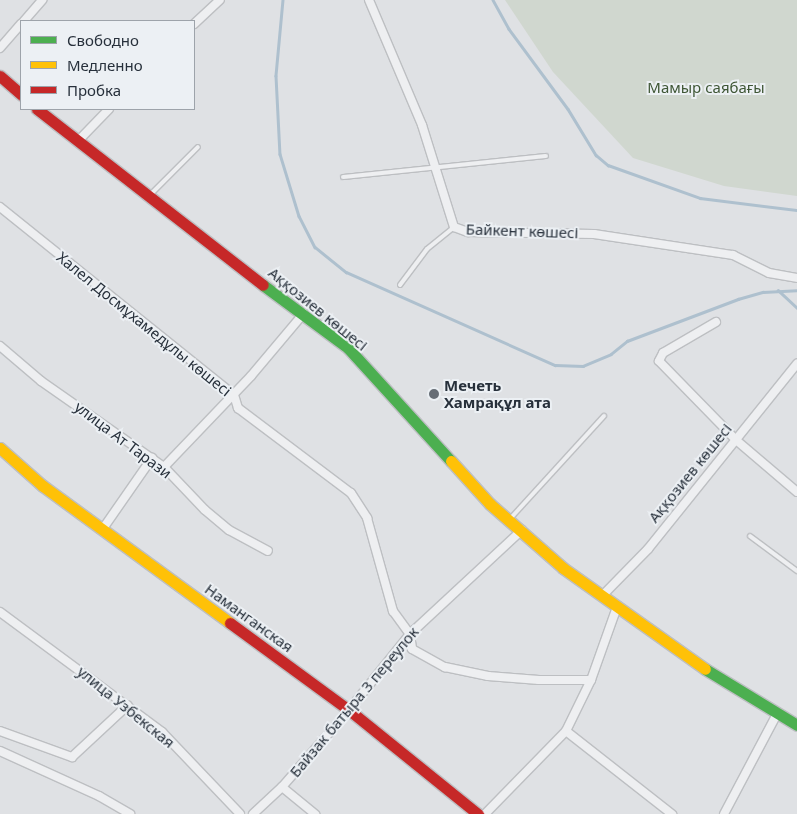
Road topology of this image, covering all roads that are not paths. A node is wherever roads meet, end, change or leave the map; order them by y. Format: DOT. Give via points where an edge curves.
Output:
graph roads {
  1 [pos="42,0"];
  2 [pos="220,0"];
  3 [pos="369,0"];
  4 [pos="24,20"];
  5 [pos="195,23"];
  6 [pos="20,24"];
  7 [pos="0,48"];
  8 [pos="0,76"];
  9 [pos="20,93"];
  10 [pos="38,110"];
  11 [pos="109,110"];
  12 [pos="77,142"];
  13 [pos="198,147"];
  14 [pos="546,156"];
  15 [pos="437,167"];
  16 [pos="344,176"];
  17 [pos="148,198"];
  18 [pos="0,207"];
  19 [pos="454,227"];
  20 [pos="797,278"];
  21 [pos="400,285"];
  22 [pos="304,313"];
  23 [pos="716,322"];
  24 [pos="0,346"];
  25 [pos="797,364"];
  26 [pos="234,394"];
  27 [pos="604,416"];
  28 [pos="736,440"];
  29 [pos="0,448"];
  30 [pos="152,458"];
  31 [pos="164,467"];
  32 [pos="797,492"];
  33 [pos="509,520"];
  34 [pos="102,530"];
  35 [pos="522,530"];
  36 [pos="750,536"];
  37 [pos="268,551"];
  38 [pos="797,571"];
  39 [pos="602,596"];
  40 [pos="617,607"];
  41 [pos="0,612"];
  42 [pos="410,634"];
  43 [pos="591,680"];
  44 [pos="128,705"];
  45 [pos="350,710"];
  46 [pos="778,712"];
  47 [pos="797,725"];
  48 [pos="0,730"];
  49 [pos="566,731"];
  50 [pos="0,751"];
  51 [pos="282,787"];
  52 [pos="130,814"];
  53 [pos="240,814"];
  54 [pos="253,814"];
  55 [pos="315,814"];
  56 [pos="478,814"];
  57 [pos="485,814"];
  58 [pos="672,814"];
  59 [pos="724,814"];
  1 -- 4 [label="street"];
  2 -- 5 [label="street"];
  3 -- 15 [label="street, Байкент көшесі"];
  6 -- 7 [label="street"];
  8 -- 9 [label="main road"];
  10 -- 12 [label="main road, Аққозиев көшесі"];
  11 -- 12 [label="street"];
  12 -- 17 [label="main road, Аққозиев көшесі"];
  13 -- 17 [label="lane"];
  14 -- 15 [label="lane"];
  15 -- 16 [label="lane"];
  15 -- 19 [label="street, Байкент көшесі"];
  17 -- 22 [label="main road, Аққозиев көшесі"];
  18 -- 26 [label="street, Халел Досмұхамедұлы көшесі"];
  19 -- 20 [label="street, Байкент көшесі" via="468,232 594,234 733,255 769,273"];
  19 -- 21 [label="lane" via="427,249"];
  22 -- 26 [label="street"];
  22 -- 33 [label="main road, Аққозиев көшесі" via="348,348 490,504"];
  23 -- 28 [label="street" via="663,353 659,361"];
  24 -- 30 [label="street, улица Ат Тарази" via="41,381"];
  25 -- 28 [label="street, Аққозиев көшесі"];
  26 -- 31 [label="street"];
  26 -- 42 [label="street, Халел Досмұхамедұлы көшесі" via="238,408 351,493 367,518 393,611"];
  27 -- 33 [label="lane"];
  28 -- 32 [label="street"];
  28 -- 39 [label="street, Аққозиев көшесі" via="648,549"];
  29 -- 34 [label="main road, Наманганская" via="43,486"];
  30 -- 31 [label="street, улица Ат Тарази"];
  30 -- 34 [label="street"];
  31 -- 37 [label="street, улица Ат Тарази" via="229,530"];
  33 -- 35 [label="main road, Аққозиев көшесі"];
  34 -- 45 [label="main road, Наманганская"];
  35 -- 39 [label="main road, Аққозиев көшесі" via="563,568"];
  35 -- 42 [label="street, Байзак батыра 3 переулок"];
  36 -- 38 [label="lane"];
  39 -- 40 [label="main road, Аққозиев көшесі"];
  40 -- 43 [label="street"];
  40 -- 46 [label="main road, Аққозиев көшесі" via="720,680"];
  41 -- 44 [label="street, улица Узбекская"];
  42 -- 43 [label="street, Халел Досмұхамедұлы көшесі" via="412,649 445,667 530,680"];
  42 -- 45 [label="street, Байзак батыра 3 переулок"];
  43 -- 49 [label="street"];
  44 -- 48 [label="street" via="72,757"];
  44 -- 53 [label="street, улица Узбекская" via="162,732"];
  45 -- 51 [label="street, Байзак батыра 3 переулок"];
  45 -- 56 [label="main road, Наманганская"];
  46 -- 47 [label="main road, Аққозиев көшесі"];
  46 -- 59 [label="street"];
  49 -- 57 [label="street"];
  49 -- 58 [label="street"];
  50 -- 52 [label="street" via="99,796"];
  51 -- 54 [label="street, Байзак батыра 3 переулок"];
  51 -- 55 [label="street"];
}
